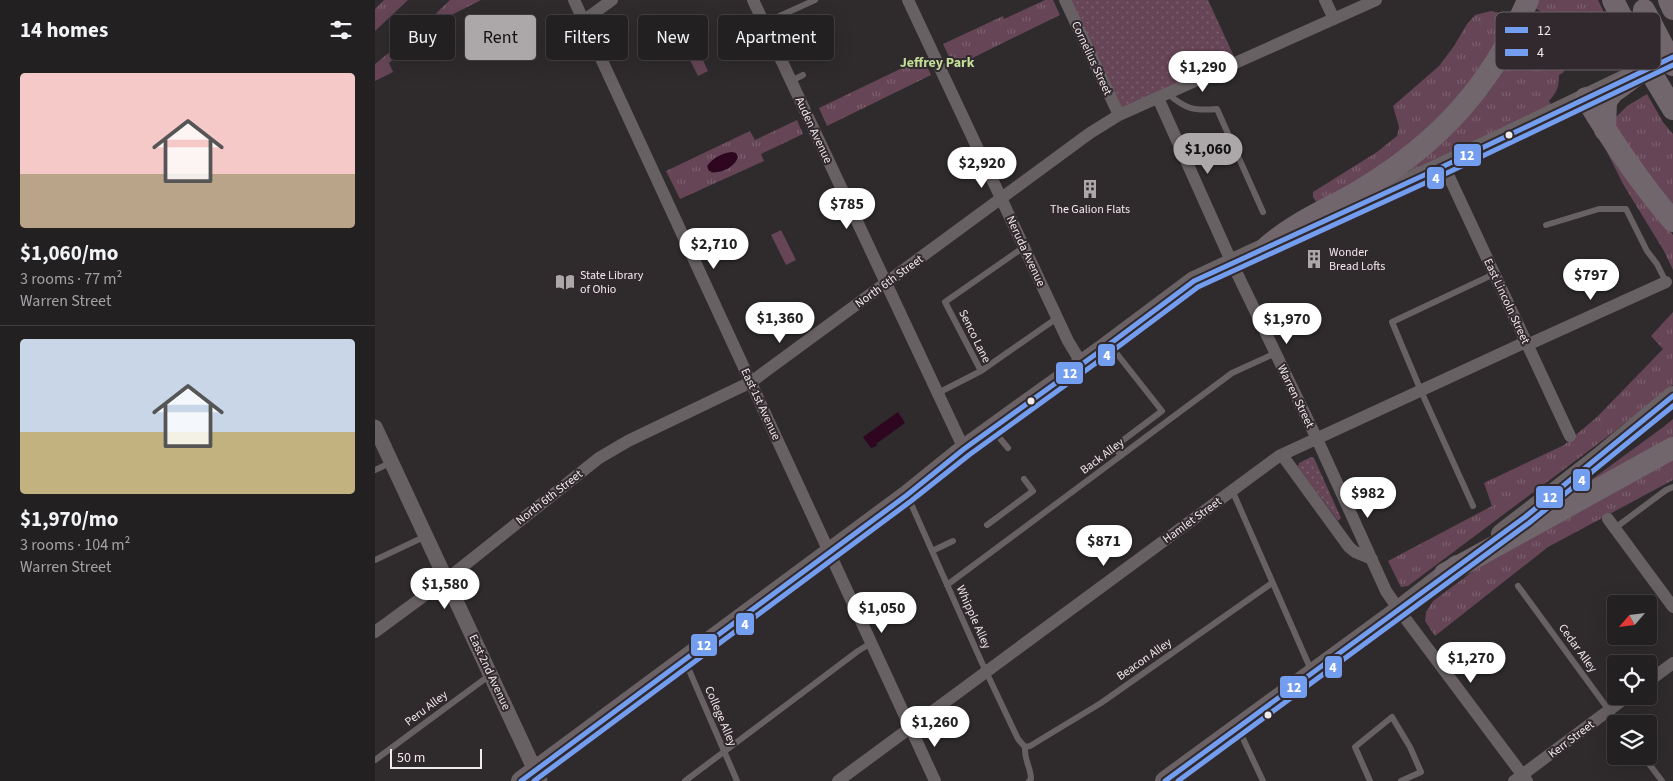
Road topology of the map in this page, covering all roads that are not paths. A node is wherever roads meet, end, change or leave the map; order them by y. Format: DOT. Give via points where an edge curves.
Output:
graph roads {
  1 [pos="574,0"];
  2 [pos="612,0"];
  3 [pos="753,0"];
  4 [pos="815,0"];
  5 [pos="908,0"];
  6 [pos="1065,0"];
  7 [pos="1325,0"];
  8 [pos="1376,0"];
  9 [pos="1528,0"];
  10 [pos="1669,0"];
  11 [pos="1673,9"];
  12 [pos="1522,12"];
  13 [pos="580,15"];
  14 [pos="591,15"];
  15 [pos="760,15"];
  16 [pos="782,15"];
  17 [pos="1334,19"];
  18 [pos="1661,42"];
  19 [pos="1673,57"];
  20 [pos="601,60"];
  21 [pos="782,60"];
  22 [pos="1495,63"];
  23 [pos="1661,63"];
  24 [pos="1673,65"];
  25 [pos="1645,70"];
  26 [pos="1649,70"];
  27 [pos="1639,73"];
  28 [pos="803,75"];
  29 [pos="791,80"];
  30 [pos="1163,96"];
  31 [pos="1586,98"];
  32 [pos="1673,109"];
  33 [pos="1119,115"];
  34 [pos="1605,130"];
  35 [pos="1444,166"];
  36 [pos="1002,199"];
  37 [pos="1263,212"];
  38 [pos="1673,221"];
  39 [pos="1546,225"];
  40 [pos="1025,247"];
  41 [pos="1267,247"];
  42 [pos="1233,263"];
  43 [pos="1494,274"];
  44 [pos="887,282"];
  45 [pos="1666,282"];
  46 [pos="1057,318"];
  47 [pos="1109,344"];
  48 [pos="1527,344"];
  49 [pos="1276,354"];
  50 [pos="1082,364"];
  51 [pos="981,371"];
  52 [pos="751,382"];
  53 [pos="1421,391"];
  54 [pos="938,393"];
  55 [pos="1673,396"];
  56 [pos="375,427"];
  57 [pos="992,429"];
  58 [pos="1569,436"];
  59 [pos="1317,439"];
  60 [pos="1007,448"];
  61 [pos="1673,448"];
  62 [pos="964,449"];
  63 [pos="1283,455"];
  64 [pos="1121,456"];
  65 [pos="391,462"];
  66 [pos="375,470"];
  67 [pos="1024,478"];
  68 [pos="1673,487"];
  69 [pos="1232,490"];
  70 [pos="907,495"];
  71 [pos="1473,506"];
  72 [pos="1611,523"];
  73 [pos="987,525"];
  74 [pos="426,536"];
  75 [pos="953,541"];
  76 [pos="932,550"];
  77 [pos="829,552"];
  78 [pos="1372,559"];
  79 [pos="375,560"];
  80 [pos="1445,574"];
  81 [pos="447,579"];
  82 [pos="1273,583"];
  83 [pos="947,585"];
  84 [pos="1518,586"];
  85 [pos="1673,607"];
  86 [pos="1399,610"];
  87 [pos="375,632"];
  88 [pos="871,643"];
  89 [pos="685,659"];
  90 [pos="1673,663"];
  91 [pos="986,672"];
  92 [pos="1312,673"];
  93 [pos="491,674"];
  94 [pos="1657,675"];
  95 [pos="1616,705"];
  96 [pos="1609,710"];
  97 [pos="1613,715"];
  98 [pos="910,727"];
  99 [pos="1238,728"];
  100 [pos="1025,747"];
  101 [pos="724,752"];
  102 [pos="375,760"];
  103 [pos="1650,765"];
  104 [pos="532,777"];
  105 [pos="1521,779"];
  106 [pos="685,781"];
  107 [pos="737,781"];
  108 [pos="838,781"];
  109 [pos="935,781"];
  110 [pos="1029,781"];
  111 [pos="1165,781"];
  112 [pos="1263,781"];
  113 [pos="1370,781"];
  114 [pos="1401,781"];
  115 [pos="1662,781"];
  1 -- 13 [label="street, East 1st Avenue"];
  2 -- 14 [label="street"];
  3 -- 15 [label="street, Auden Avenue"];
  4 -- 16 [label="lane"];
  5 -- 36 [label="street, Neruda Avenue"];
  6 -- 33 [label="street, Cornelius Street"];
  7 -- 17 [label="street"];
  8 -- 17 [label="street, North 6th Street"];
  9 -- 12 [label="highway"];
  10 -- 11 [label="highway"];
  17 -- 30 [label="street, North 6th Street"];
  18 -- 24 [label="highway, bridge"];
  19 -- 23 [label="main road"];
  20 -- 52 [label="street, East 1st Avenue"];
  21 -- 29 [label="street, Auden Avenue"];
  22 -- 41 [label="highway" via="1464,106 1410,157 1377,180 1290,228"];
  25 -- 27 [label="main road"];
  26 -- 32 [label="highway, bridge"];
  27 -- 31 [label="main road"];
  27 -- 34 [label="highway" via="1606,101"];
  28 -- 29 [label="lane"];
  29 -- 44 [label="street, Auden Avenue"];
  30 -- 33 [label="street, North 6th Street"];
  30 -- 37 [label="lane" via="1197,110 1217,109"];
  30 -- 42 [label="street, Warren Street"];
  31 -- 34 [label="highway"];
  31 -- 35 [label="main road"];
  33 -- 36 [label="street, North 6th Street"];
  34 -- 38 [label="highway"];
  35 -- 41 [label="main road"];
  35 -- 43 [label="street, East Lincoln Street"];
  36 -- 40 [label="street, Neruda Avenue"];
  36 -- 44 [label="street, North 6th Street"];
  39 -- 45 [label="lane" via="1599,209 1626,209"];
  40 -- 46 [label="street, Neruda Avenue"];
  40 -- 51 [label="lane, Senco Lane" via="945,302"];
  41 -- 42 [label="main road"];
  42 -- 47 [label="main road" via="1194,281"];
  42 -- 49 [label="street, Warren Street"];
  43 -- 48 [label="street, East Lincoln Street"];
  43 -- 53 [label="lane" via="1392,322"];
  44 -- 52 [label="street, North 6th Street"];
  44 -- 54 [label="street, Auden Avenue"];
  45 -- 48 [label="street, Hamlet Street"];
  46 -- 50 [label="street, Neruda Avenue"];
  46 -- 51 [label="lane"];
  47 -- 50 [label="main road"];
  47 -- 64 [label="lane" via="1161,412 1114,447"];
  48 -- 53 [label="street, Hamlet Street"];
  48 -- 58 [label="street, East Lincoln Street"];
  49 -- 59 [label="street, Warren Street"];
  49 -- 64 [label="lane, Back Alley" via="1232,373"];
  50 -- 57 [label="main road"];
  51 -- 54 [label="lane, Senco Lane"];
  52 -- 77 [label="street, East 1st Avenue"];
  52 -- 81 [label="street, North 6th Street" via="599,458"];
  53 -- 59 [label="street, Hamlet Street"];
  53 -- 71 [label="lane"];
  54 -- 62 [label="street, Auden Avenue"];
  55 -- 80 [label="main road" via="1531,511"];
  56 -- 65 [label="street, East 2nd Avenue"];
  57 -- 60 [label="lane"];
  57 -- 62 [label="main road"];
  59 -- 63 [label="street, Hamlet Street"];
  59 -- 78 [label="street, Warren Street"];
  61 -- 80 [label="highway"];
  62 -- 70 [label="main road"];
  63 -- 69 [label="street, Hamlet Street"];
  63 -- 78 [label="street" via="1349,547"];
  64 -- 83 [label="lane, Back Alley"];
  65 -- 66 [label="lane"];
  65 -- 74 [label="street, East 2nd Avenue"];
  67 -- 73 [label="lane" via="1033,490"];
  68 -- 72 [label="lane"];
  69 -- 82 [label="lane"];
  69 -- 91 [label="street, Hamlet Street"];
  70 -- 76 [label="lane, Whipple Alley"];
  70 -- 77 [label="main road"];
  72 -- 85 [label="street"];
  74 -- 79 [label="lane"];
  74 -- 81 [label="street, East 2nd Avenue"];
  75 -- 76 [label="lane"];
  76 -- 83 [label="lane, Whipple Alley"];
  77 -- 88 [label="street, East 1st Avenue"];
  77 -- 89 [label="main road"];
  78 -- 86 [label="street, Warren Street"];
  80 -- 86 [label="main road"];
  81 -- 87 [label="street, North 6th Street"];
  81 -- 93 [label="street, East 2nd Avenue"];
  82 -- 92 [label="lane"];
  82 -- 100 [label="lane, Beacon Alley" via="1101,703"];
  83 -- 91 [label="lane, Whipple Alley"];
  84 -- 96 [label="lane, Cedar Alley"];
  86 -- 92 [label="main road"];
  86 -- 105 [label="street, Warren Street"];
  88 -- 98 [label="street, East 1st Avenue"];
  88 -- 101 [label="lane"];
  89 -- 101 [label="lane, College Alley"];
  89 -- 104 [label="main road"];
  90 -- 94 [label="street"];
  91 -- 98 [label="street, Hamlet Street"];
  91 -- 100 [label="lane, Whipple Alley" via="1018,739"];
  92 -- 99 [label="main road"];
  93 -- 102 [label="lane, Peru Alley"];
  93 -- 104 [label="street, East 2nd Avenue"];
  95 -- 96 [label="street, Kerr Street"];
  96 -- 97 [label="lane, Cedar Alley"];
  96 -- 105 [label="street, Kerr Street"];
  98 -- 108 [label="street, Hamlet Street"];
  98 -- 109 [label="street, East 1st Avenue"];
  99 -- 111 [label="main road"];
  99 -- 112 [label="lane"];
  100 -- 110 [label="lane" via="1024,757 1031,773"];
  101 -- 106 [label="lane"];
  101 -- 107 [label="lane, College Alley"];
  103 -- 115 [label="lane"];
  113 -- 114 [label="lane" via="1355,747 1391,717 1421,772"];
}
